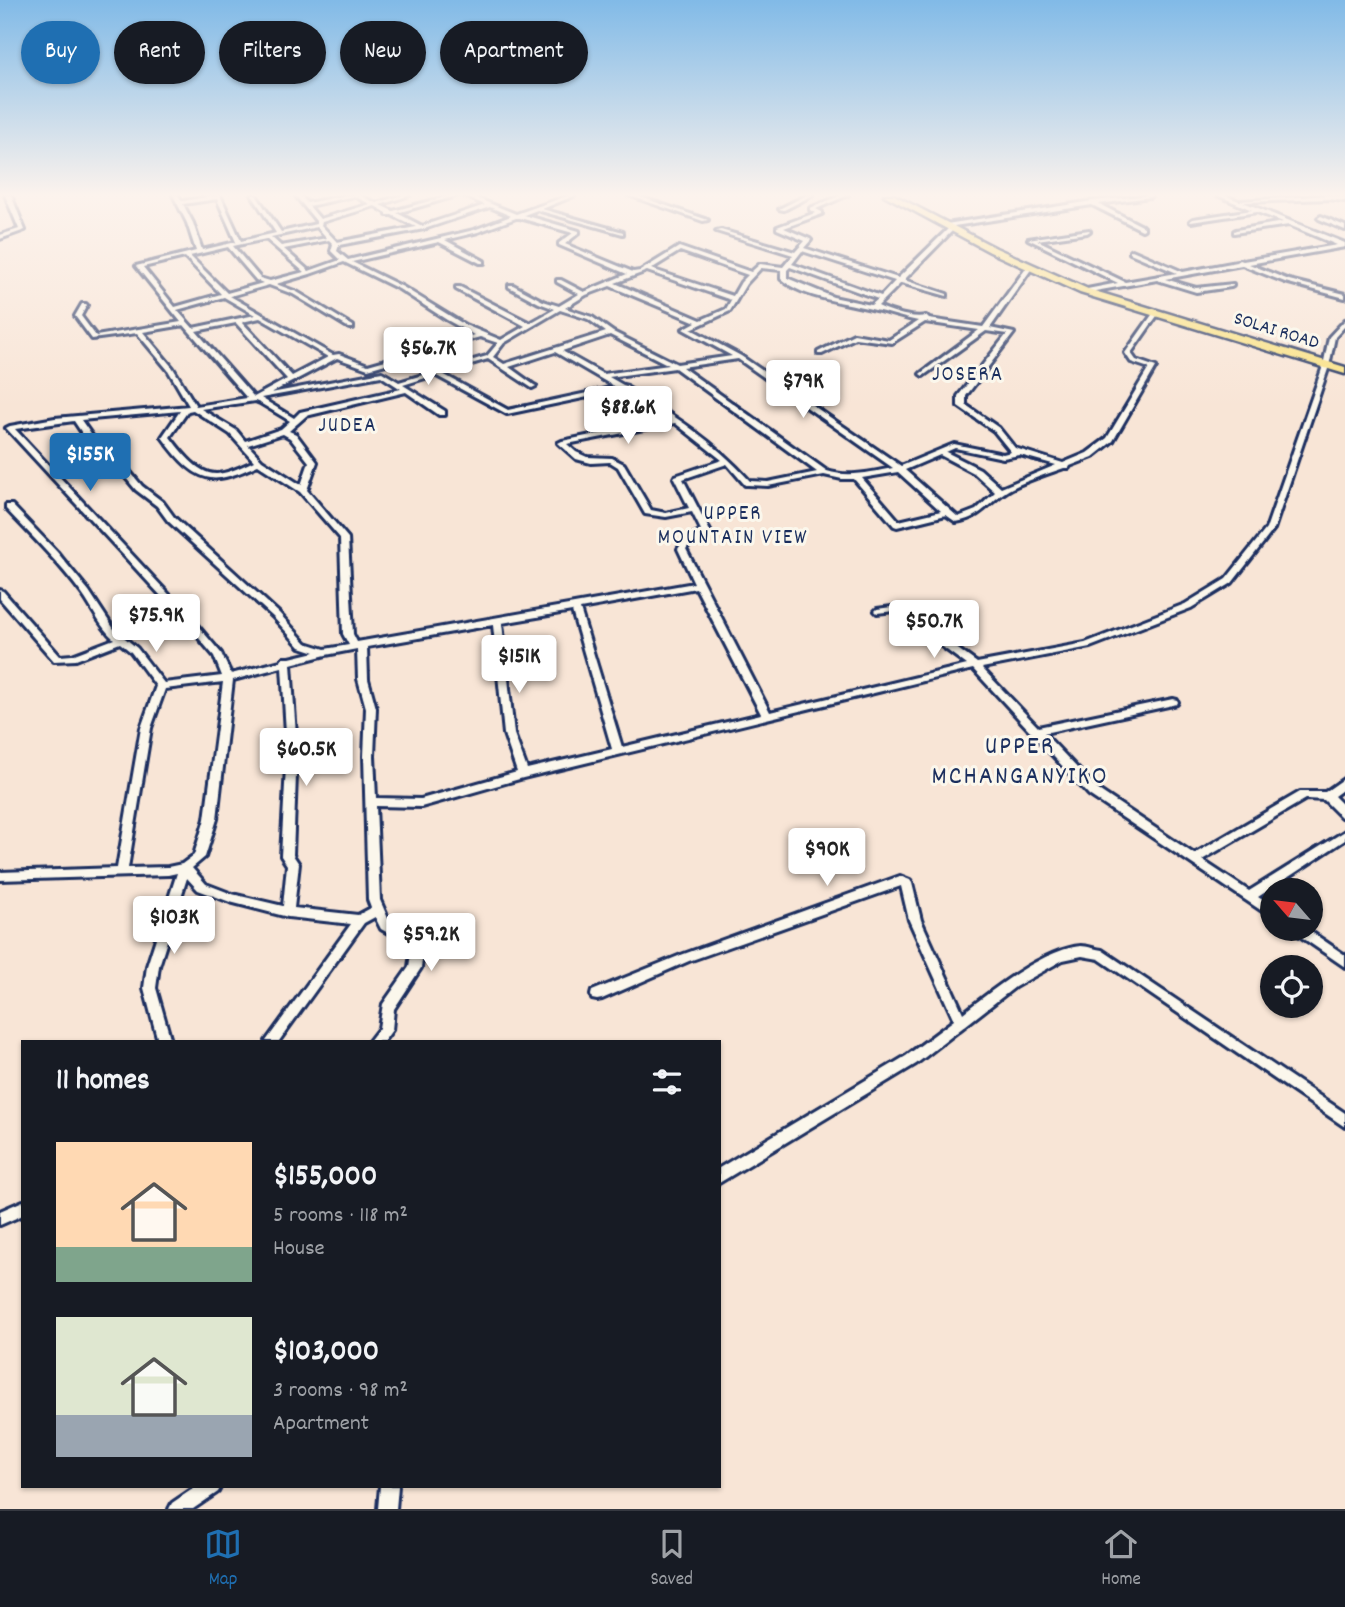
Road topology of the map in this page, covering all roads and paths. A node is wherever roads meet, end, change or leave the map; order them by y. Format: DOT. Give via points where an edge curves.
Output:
graph roads {
  1 [pos="141,265"];
  2 [pos="196,265"];
  3 [pos="247,265"];
  4 [pos="299,265"];
  5 [pos="334,265"];
  6 [pos="355,265"];
  7 [pos="614,265"];
  8 [pos="653,265"];
  9 [pos="726,265"];
  10 [pos="762,265"];
  11 [pos="768,265"];
  12 [pos="842,265"];
  13 [pos="913,265"];
  14 [pos="1025,265"];
  15 [pos="1086,265"];
  16 [pos="1165,265"];
  17 [pos="1215,265"];
  18 [pos="1249,265"];
  19 [pos="786,267"];
  20 [pos="1030,268"];
  21 [pos="646,270"];
  22 [pos="1180,272"];
  23 [pos="308,274"];
  24 [pos="751,274"];
  25 [pos="631,275"];
  26 [pos="1154,276"];
  27 [pos="559,281"];
  28 [pos="897,282"];
  29 [pos="271,283"];
  30 [pos="1123,283"];
  31 [pos="611,284"];
  32 [pos="1231,285"];
  33 [pos="511,286"];
  34 [pos="458,288"];
  35 [pos="1084,291"];
  36 [pos="584,294"];
  37 [pos="945,295"];
  38 [pos="226,296"];
  39 [pos="1345,296"];
  40 [pos="881,298"];
  41 [pos="735,299"];
  42 [pos="84,305"];
  43 [pos="563,307"];
  44 [pos="876,308"];
  45 [pos="174,309"];
  46 [pos="1156,313"];
  47 [pos="261,316"];
  48 [pos="926,318"];
  49 [pos="1345,322"];
  50 [pos="187,323"];
  51 [pos="239,323"];
  52 [pos="701,323"];
  53 [pos="531,326"];
  54 [pos="351,327"];
  55 [pos="987,327"];
  56 [pos="194,330"];
  57 [pos="140,332"];
  58 [pos="611,333"];
  59 [pos="481,335"];
  60 [pos="502,342"];
  61 [pos="556,350"];
  62 [pos="820,353"];
  63 [pos="489,357"];
  64 [pos="739,357"];
  65 [pos="332,358"];
  66 [pos="675,365"];
  67 [pos="1326,366"];
  68 [pos="502,367"];
  69 [pos="1345,371"];
  70 [pos="435,372"];
  71 [pos="923,374"];
  72 [pos="603,376"];
  73 [pos="292,380"];
  74 [pos="398,384"];
  75 [pos="532,386"];
  76 [pos="625,387"];
  77 [pos="407,390"];
  78 [pos="253,399"];
  79 [pos="190,408"];
  80 [pos="442,413"];
  81 [pos="76,418"];
  82 [pos="293,419"];
  83 [pos="677,420"];
  84 [pos="12,427"];
  85 [pos="0,428"];
  86 [pos="284,431"];
  87 [pos="242,444"];
  88 [pos="940,452"];
  89 [pos="1018,453"];
  90 [pos="728,461"];
  91 [pos="259,462"];
  92 [pos="1066,466"];
  93 [pos="901,469"];
  94 [pos="824,473"];
  95 [pos="856,477"];
  96 [pos="303,490"];
  97 [pos="999,491"];
  98 [pos="9,507"];
  99 [pos="694,509"];
  100 [pos="948,512"];
  101 [pos="699,585"];
  102 [pos="0,593"];
  103 [pos="575,606"];
  104 [pos="880,611"];
  105 [pos="497,620"];
  106 [pos="119,640"];
  107 [pos="357,645"];
  108 [pos="325,652"];
  109 [pos="286,660"];
  110 [pos="975,666"];
  111 [pos="228,678"];
  112 [pos="161,686"];
  113 [pos="1173,702"];
  114 [pos="767,716"];
  115 [pos="1037,731"];
  116 [pos="618,752"];
  117 [pos="523,775"];
  118 [pos="1345,782"];
  119 [pos="1327,796"];
  120 [pos="372,802"];
  121 [pos="1345,814"];
  122 [pos="1345,835"];
  123 [pos="1194,859"];
  124 [pos="185,867"];
  125 [pos="122,872"];
  126 [pos="0,876"];
  127 [pos="1250,896"];
  128 [pos="1260,903"];
  129 [pos="378,910"];
  130 [pos="288,912"];
  131 [pos="360,919"];
  132 [pos="1317,942"];
  133 [pos="1345,962"];
  134 [pos="597,995"];
  135 [pos="961,1022"];
  136 [pos="164,1040"];
  137 [pos="273,1040"];
  138 [pos="377,1040"];
  139 [pos="1345,1122"];
  140 [pos="721,1175"];
  141 [pos="21,1209"];
  142 [pos="0,1218"];
  143 [pos="209,1488"];
  144 [pos="389,1488"];
  145 [pos="178,1509"];
  146 [pos="387,1509"];
  1 -- 45 [label="street"];
  2 -- 38 [label="street"];
  3 -- 29 [label="street"];
  4 -- 23 [label="street"];
  5 -- 23 [label="street"];
  6 -- 59 [label="street"];
  7 -- 25 [label="street"];
  8 -- 21 [label="street"];
  9 -- 24 [label="street"];
  10 -- 24 [label="street"];
  11 -- 19 [label="street"];
  12 -- 28 [label="street"];
  13 -- 28 [label="street"];
  14 -- 20 [label="highway, SOLAI ROAD"];
  15 -- 30 [label="street"];
  16 -- 22 [label="street"];
  17 -- 22 [label="street"];
  18 -- 39 [label="street"];
  19 -- 40 [label="street"];
  19 -- 44 [label="street" via="783,279 790,283 831,299"];
  20 -- 35 [label="highway, SOLAI ROAD"];
  20 -- 55 [label="street"];
  21 -- 25 [label="street"];
  21 -- 41 [label="street"];
  22 -- 26 [label="street"];
  23 -- 29 [label="street"];
  24 -- 41 [label="street"];
  25 -- 31 [label="street"];
  26 -- 30 [label="street"];
  26 -- 32 [label="street" via="1196,290"];
  27 -- 36 [label="street"];
  28 -- 37 [label="street"];
  28 -- 40 [label="street"];
  29 -- 38 [label="street"];
  29 -- 54 [label="street"];
  30 -- 35 [label="street"];
  31 -- 36 [label="street"];
  31 -- 52 [label="street"];
  33 -- 43 [label="street" via="541,302"];
  34 -- 53 [label="street"];
  35 -- 46 [label="highway, SOLAI ROAD"];
  36 -- 43 [label="street"];
  38 -- 45 [label="street"];
  38 -- 47 [label="street"];
  40 -- 44 [label="street"];
  41 -- 52 [label="street" via="720,315"];
  42 -- 57 [label="street" via="78,316 94,338"];
  43 -- 53 [label="street"];
  43 -- 58 [label="street"];
  44 -- 48 [label="street"];
  45 -- 50 [label="street"];
  46 -- 67 [label="highway, SOLAI ROAD"];
  46 -- 92 [label="street" via="1128,354 1153,367 1133,402 1110,439"];
  47 -- 51 [label="street"];
  47 -- 65 [label="street"];
  48 -- 55 [label="street"];
  48 -- 62 [label="street" via="890,342 854,336"];
  49 -- 67 [label="street" via="1332,337"];
  50 -- 56 [label="street"];
  50 -- 57 [label="street"];
  51 -- 56 [label="street"];
  51 -- 73 [label="street"];
  52 -- 64 [label="street" via="686,329"];
  53 -- 60 [label="street"];
  55 -- 71 [label="street"];
  55 -- 89 [label="street" via="1012,335 960,402 984,417"];
  56 -- 78 [label="street"];
  57 -- 79 [label="street" via="171,369"];
  58 -- 61 [label="street"];
  58 -- 66 [label="street"];
  59 -- 60 [label="street"];
  59 -- 65 [label="street" via="368,367 345,356"];
  60 -- 63 [label="street"];
  61 -- 68 [label="street"];
  61 -- 72 [label="street"];
  63 -- 68 [label="street" via="500,361"];
  63 -- 70 [label="street"];
  64 -- 66 [label="street"];
  64 -- 93 [label="street"];
  65 -- 73 [label="street"];
  66 -- 72 [label="street"];
  66 -- 94 [label="street"];
  67 -- 69 [label="highway, SOLAI ROAD"];
  67 -- 110 [label="street" via="1270,529 1229,582 1188,606 1087,645"];
  68 -- 75 [label="street"];
  70 -- 74 [label="street"];
  70 -- 76 [label="street" via="507,412"];
  72 -- 76 [label="street"];
  73 -- 78 [label="street"];
  74 -- 77 [label="street"];
  74 -- 78 [label="street" via="375,374"];
  76 -- 83 [label="street"];
  77 -- 80 [label="street"];
  77 -- 82 [label="street"];
  78 -- 79 [label="street"];
  78 -- 82 [label="street"];
  79 -- 81 [label="street"];
  79 -- 87 [label="street" via="233,432"];
  79 -- 91 [label="street" via="166,437 195,467 217,476"];
  81 -- 84 [label="street"];
  81 -- 108 [label="street" via="97,449 117,463 303,645"];
  82 -- 86 [label="street"];
  83 -- 90 [label="street"];
  83 -- 99 [label="street" via="562,443 585,462 612,460 621,466 648,512 666,515"];
  84 -- 85 [label="street"];
  84 -- 111 [label="street" via="11,432 189,621 218,655"];
  86 -- 87 [label="street"];
  86 -- 96 [label="street" via="313,462"];
  87 -- 91 [label="street"];
  88 -- 89 [label="street" via="954,446 1003,457"];
  88 -- 93 [label="street"];
  88 -- 97 [label="street" via="977,471"];
  89 -- 92 [label="street"];
  90 -- 94 [label="street" via="748,483 768,484"];
  90 -- 99 [label="street" via="678,478"];
  91 -- 96 [label="street"];
  92 -- 97 [label="street"];
  93 -- 95 [label="street"];
  93 -- 100 [label="street"];
  94 -- 95 [label="street"];
  95 -- 100 [label="street" via="897,524"];
  96 -- 107 [label="street" via="344,538 348,634"];
  97 -- 100 [label="street" via="970,519 956,520"];
  98 -- 106 [label="street" via="54,554"];
  99 -- 101 [label="street" via="706,531 682,549"];
  101 -- 103 [label="street"];
  101 -- 114 [label="street"];
  102 -- 106 [label="street" via="57,659 74,658"];
  103 -- 105 [label="street"];
  103 -- 116 [label="street"];
  104 -- 110 [label="street" via="897,608"];
  105 -- 107 [label="street"];
  105 -- 117 [label="street" via="509,734"];
  106 -- 112 [label="street" via="134,650"];
  107 -- 108 [label="street"];
  107 -- 120 [label="street" via="362,647 363,679 371,708"];
  108 -- 109 [label="street"];
  109 -- 111 [label="street"];
  109 -- 130 [label="street" via="292,748 287,856 293,864"];
  110 -- 114 [label="street"];
  110 -- 115 [label="street"];
  111 -- 112 [label="street"];
  111 -- 124 [label="street" via="211,819 199,857"];
  112 -- 125 [label="street" via="146,728"];
  113 -- 115 [label="street"];
  114 -- 116 [label="street"];
  115 -- 123 [label="street" via="1093,792"];
  116 -- 117 [label="street"];
  117 -- 120 [label="street" via="421,803"];
  118 -- 119 [label="street"];
  119 -- 121 [label="street"];
  119 -- 123 [label="street" via="1304,795"];
  120 -- 129 [label="street"];
  122 -- 127 [label="street"];
  123 -- 127 [label="street"];
  124 -- 125 [label="street"];
  124 -- 130 [label="street" via="202,887"];
  124 -- 136 [label="street" via="150,988"];
  125 -- 126 [label="street"];
  127 -- 128 [label="street"];
  129 -- 131 [label="street"];
  129 -- 138 [label="street" via="386,926 418,944 415,968 388,1008 385,1030"];
  130 -- 131 [label="street"];
  131 -- 137 [label="street"];
  132 -- 133 [label="street"];
  134 -- 135 [label="street" via="900,880 906,883 915,920"];
  135 -- 139 [label="street" via="1012,983 1060,956 1082,951 1102,955"];
  135 -- 140 [label="street" via="911,1060"];
  141 -- 142 [label="street"];
  143 -- 145 [label="street"];
  144 -- 146 [label="street"];
}
